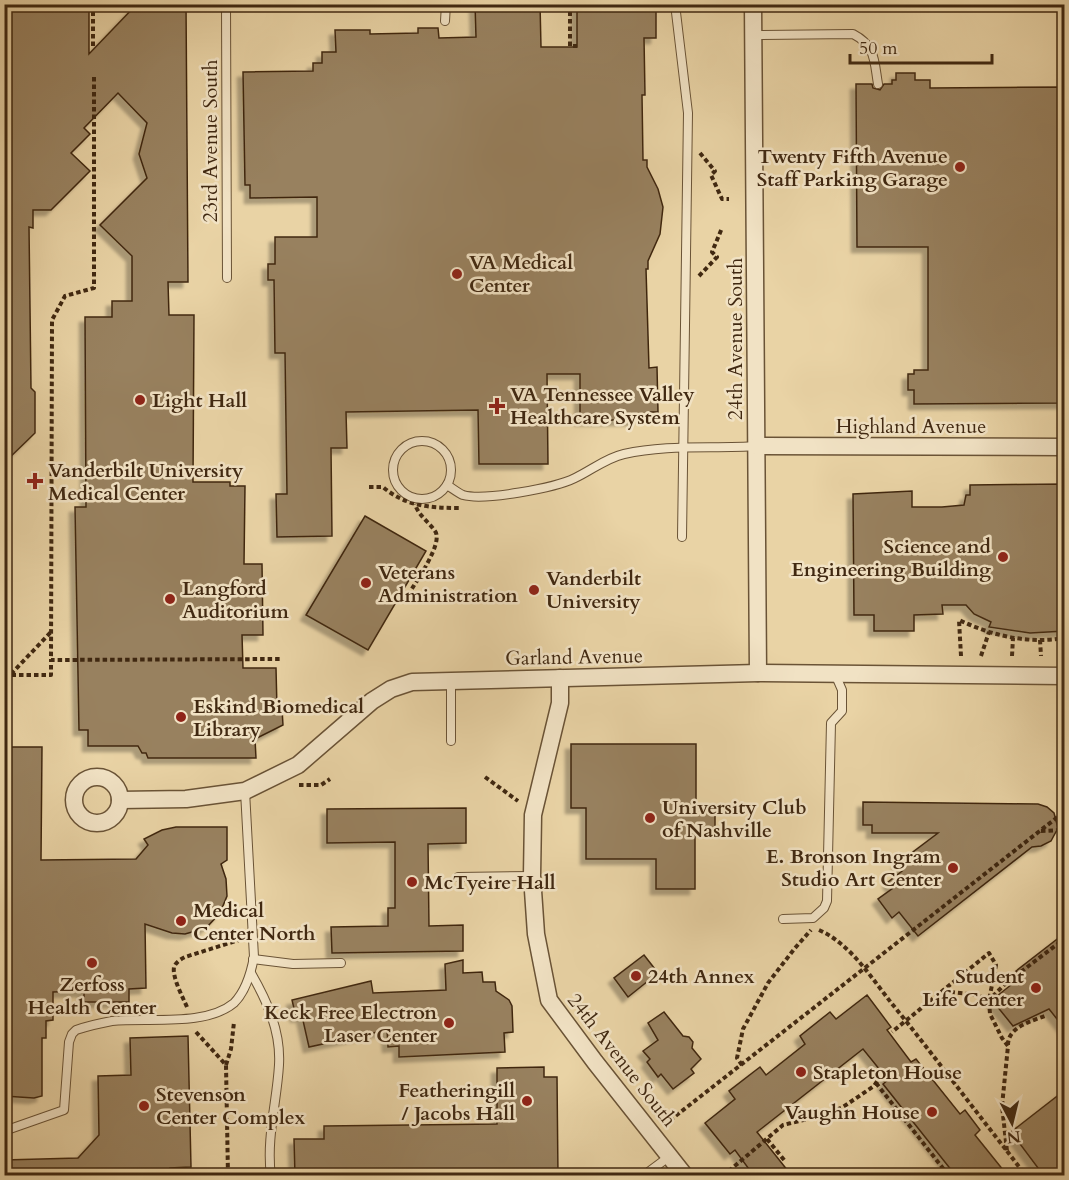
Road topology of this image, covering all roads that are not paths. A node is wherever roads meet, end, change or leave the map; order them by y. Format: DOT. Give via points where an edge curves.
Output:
graph roads {
  1 [pos="226,4"];
  2 [pos="446,4"];
  3 [pos="675,4"];
  4 [pos="753,4"];
  5 [pos="445,21"];
  6 [pos="754,35"];
  7 [pos="878,84"];
  8 [pos="227,278"];
  9 [pos="757,447"];
  10 [pos="1065,447"];
  11 [pos="683,448"];
  12 [pos="447,485"];
  13 [pos="682,537"];
  14 [pos="758,673"];
  15 [pos="835,674"];
  16 [pos="1065,676"];
  17 [pos="560,678"];
  18 [pos="451,681"];
  19 [pos="451,741"];
  20 [pos="245,791"];
  21 [pos="120,800"];
  22 [pos="532,876"];
  23 [pos="458,878"];
  24 [pos="783,919"];
  25 [pos="253,959"];
  26 [pos="341,963"];
  27 [pos="251,973"];
  28 [pos="4,1134"];
  29 [pos="670,1155"];
  30 [pos="271,1176"];
  31 [pos="643,1176"];
  32 [pos="686,1176"];
  1 -- 8 [label="lane, 23rd Avenue South"];
  2 -- 5 [label="lane"];
  3 -- 11 [label="lane" via="688,113"];
  4 -- 6 [label="street, 24th Avenue South"];
  6 -- 7 [label="lane" via="853,34 865,40 873,54"];
  6 -- 9 [label="street, 24th Avenue South"];
  9 -- 10 [label="street, Highland Avenue"];
  9 -- 11 [label="lane"];
  9 -- 14 [label="street, 24th Avenue South"];
  11 -- 12 [label="lane" via="622,454 574,479 491,497 462,495"];
  11 -- 13 [label="lane"];
  12 -- 12 [label="lane" via="451,467 435,444 426,441 407,445 395,459 394,478 405,494 423,499 433,497"];
  14 -- 15 [label="street, Garland Avenue"];
  14 -- 17 [label="street, Garland Avenue"];
  15 -- 16 [label="street, Garland Avenue"];
  15 -- 24 [label="lane" via="842,690 842,711 831,723 827,901 813,918"];
  17 -- 18 [label="street, Garland Avenue"];
  17 -- 22 [label="street, 24th Avenue South" via="560,703 533,815"];
  18 -- 19 [label="lane"];
  18 -- 20 [label="street, Garland Avenue" via="412,682 391,689 298,765"];
  20 -- 21 [label="street, Garland Avenue" via="186,799"];
  20 -- 25 [label="lane"];
  22 -- 23 [label="lane"];
  22 -- 29 [label="street, 24th Avenue South" via="536,934 549,1000"];
  25 -- 26 [label="lane" via="293,964"];
  25 -- 27 [label="lane"];
  27 -- 28 [label="lane" via="235,1002 221,1011 202,1017 111,1021 76,1030 69,1042 64,1110"];
  27 -- 30 [label="lane" via="270,1008 280,1062 269,1155"];
  29 -- 31 [label="lane"];
  29 -- 32 [label="street, 24th Avenue South"];
}
